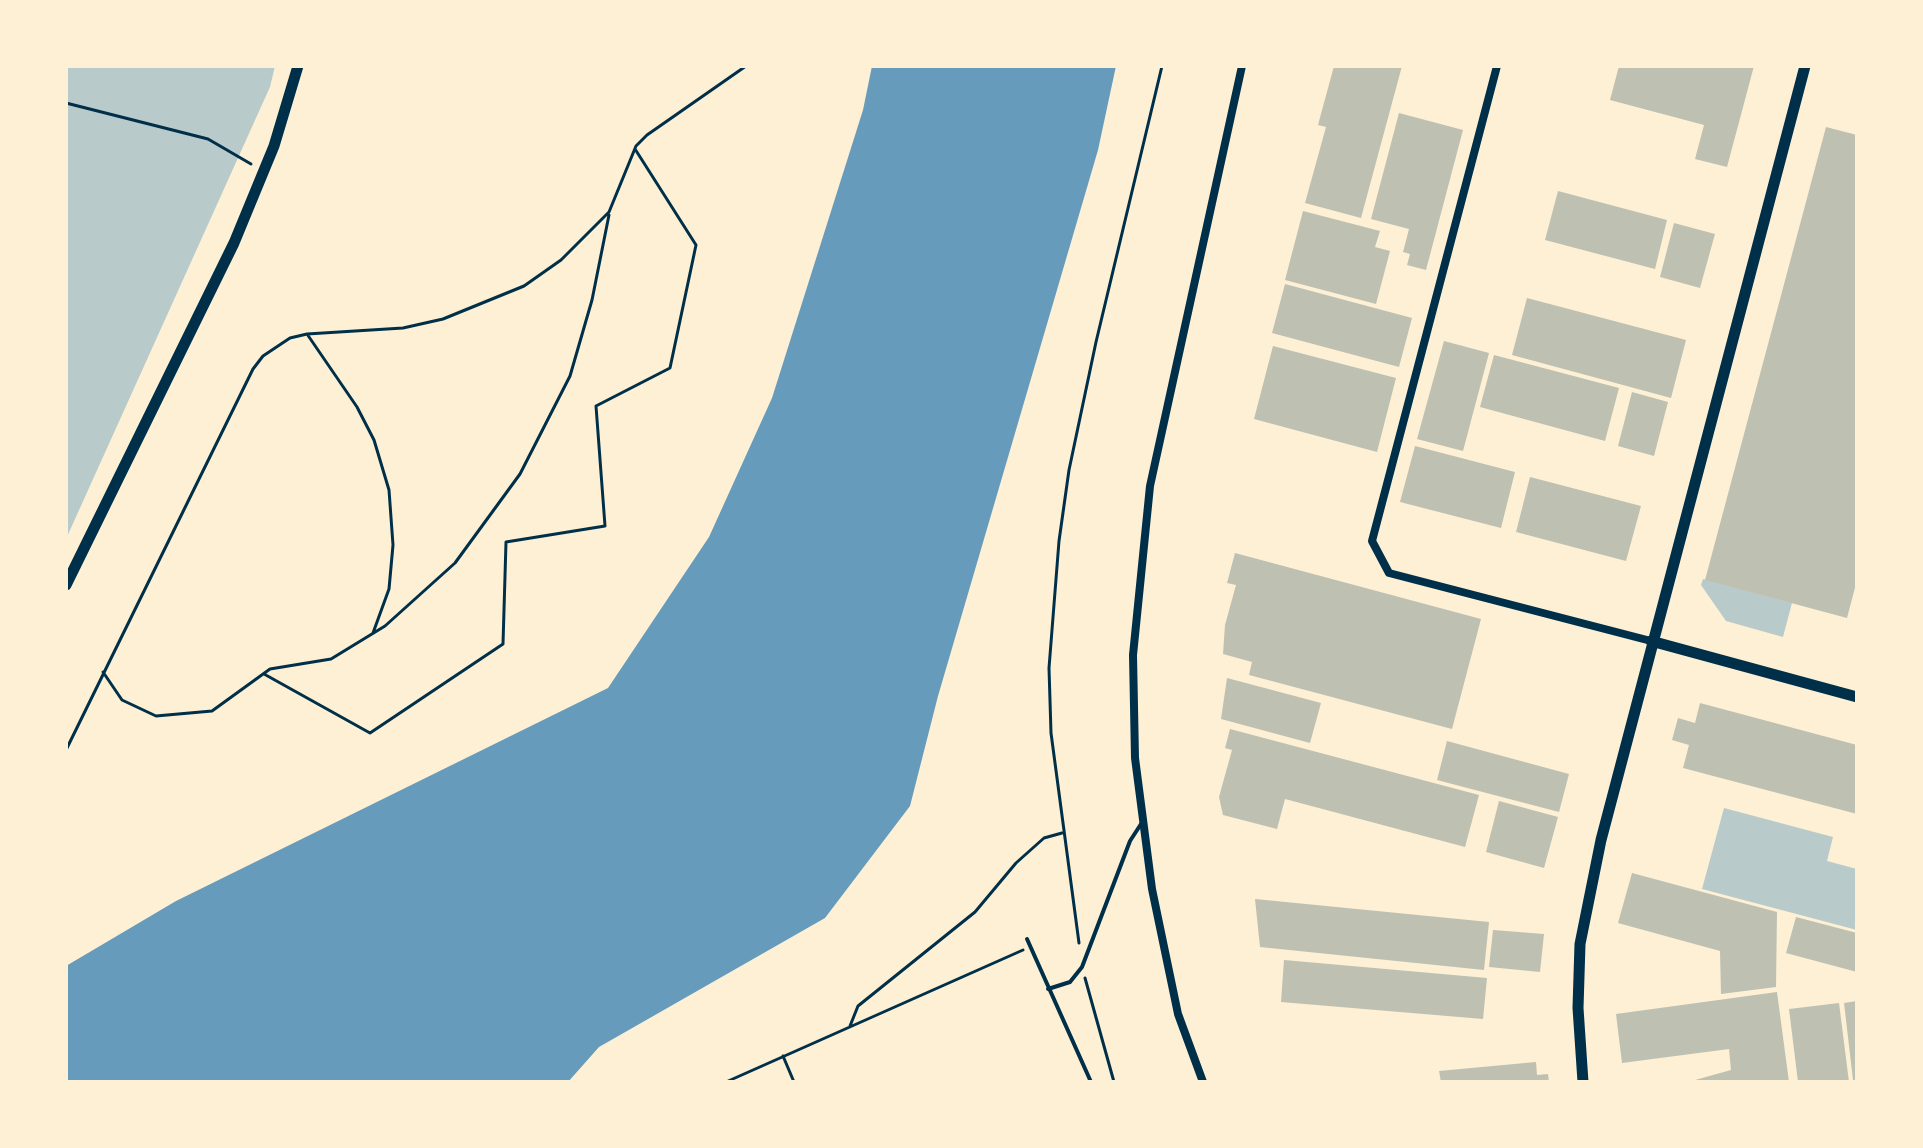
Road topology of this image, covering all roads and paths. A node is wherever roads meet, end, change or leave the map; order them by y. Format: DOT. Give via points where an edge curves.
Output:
graph roads {
  1 [pos="298,66"];
  2 [pos="746,66"];
  3 [pos="1162,66"];
  4 [pos="1242,66"];
  5 [pos="1497,66"];
  6 [pos="1805,66"];
  7 [pos="66,103"];
  8 [pos="635,149"];
  9 [pos="263,172"];
  10 [pos="609,212"];
  11 [pos="307,334"];
  12 [pos="66,585"];
  13 [pos="373,633"];
  14 [pos="1651,641"];
  15 [pos="103,672"];
  16 [pos="264,674"];
  17 [pos="1857,697"];
  18 [pos="66,750"];
  19 [pos="1142,823"];
  20 [pos="1062,833"];
  21 [pos="1027,939"];
  22 [pos="1030,947"];
  23 [pos="1082,967"];
  24 [pos="1048,989"];
  25 [pos="849,1027"];
  26 [pos="783,1056"];
  27 [pos="726,1082"];
  28 [pos="794,1082"];
  29 [pos="1091,1082"];
  30 [pos="1114,1082"];
  31 [pos="1203,1082"];
  32 [pos="1583,1082"];
  1 -- 9 [label="street"];
  2 -- 8 [label="path" via="647,135"];
  3 -- 20 [label="path" via="1096,342 1059,541 1049,668"];
  4 -- 19 [label="street" via="1150,486 1133,655"];
  5 -- 14 [label="street" via="1372,541 1389,573"];
  6 -- 14 [label="street"];
  7 -- 9 [label="path" via="208,139"];
  8 -- 10 [label="path"];
  8 -- 16 [label="path" via="696,245 670,368 596,406 605,526 506,542 503,644 370,733"];
  9 -- 12 [label="street" via="234,243"];
  10 -- 11 [label="path" via="561,260 487,303 403,328"];
  10 -- 13 [label="path" via="581,345 540,440 498,508 455,563"];
  11 -- 13 [label="path" via="383,462 393,545 390,579"];
  11 -- 15 [label="path" via="276,346 253,369"];
  13 -- 16 [label="path" via="331,659"];
  14 -- 17 [label="street"];
  14 -- 32 [label="street" via="1580,944"];
  15 -- 16 [label="path" via="122,700 156,716 212,711"];
  15 -- 18 [label="path"];
  19 -- 23 [label="lane" via="1130,841"];
  19 -- 31 [label="street" via="1178,1014"];
  20 -- 23 [label="path"];
  20 -- 25 [label="path" via="1044,838 975,912 858,1006"];
  21 -- 22 [label="lane"];
  22 -- 24 [label="lane"];
  22 -- 25 [label="path"];
  23 -- 24 [label="lane" via="1070,982"];
  23 -- 30 [label="path"];
  24 -- 29 [label="lane"];
  25 -- 26 [label="path"];
  26 -- 27 [label="path"];
  26 -- 28 [label="path"];
}
